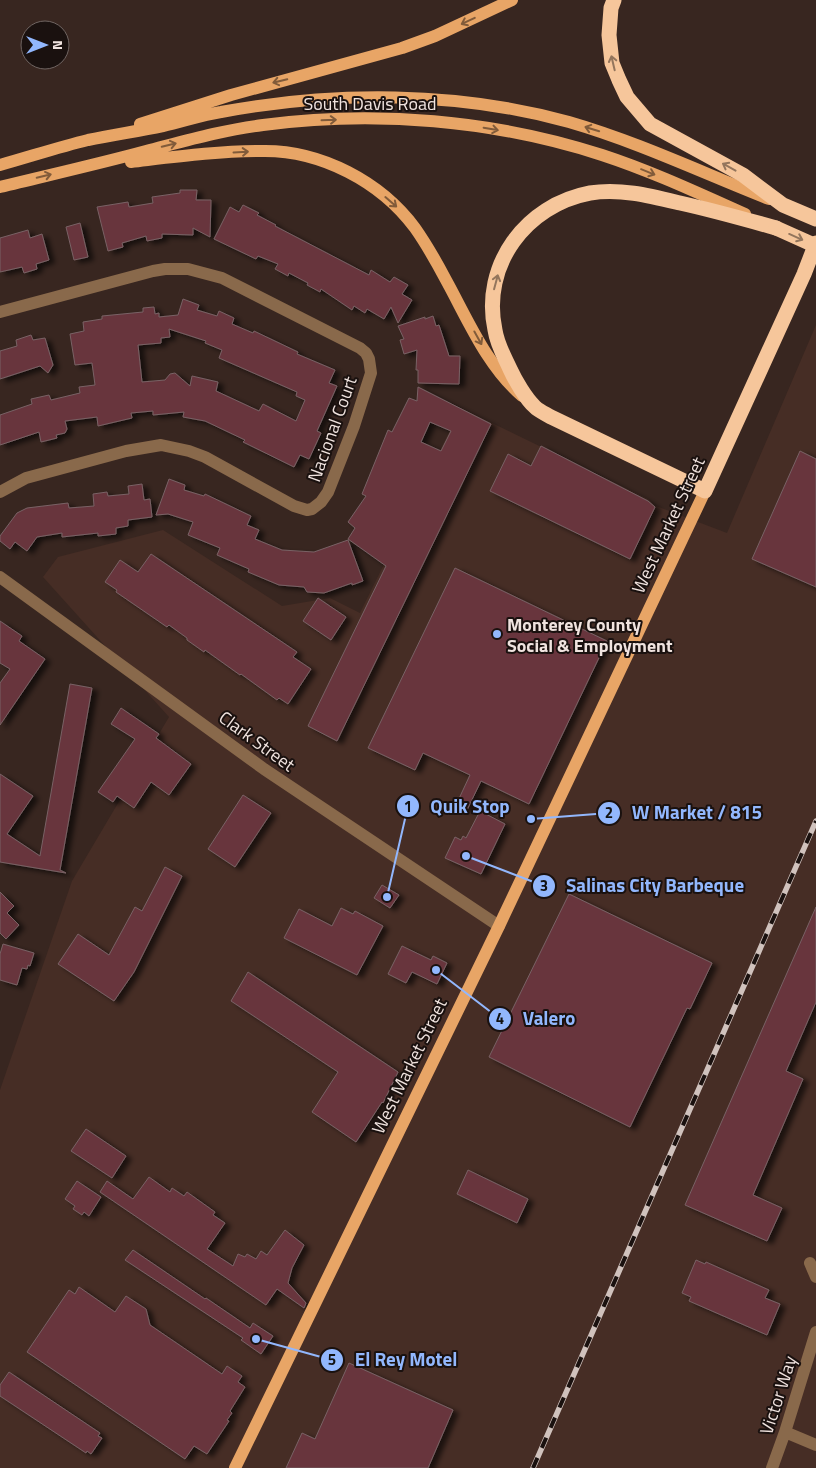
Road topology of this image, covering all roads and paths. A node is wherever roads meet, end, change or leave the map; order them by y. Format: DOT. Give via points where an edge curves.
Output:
graph roads {
  1 [pos="512,0"];
  2 [pos="614,0"];
  3 [pos="87,141"];
  4 [pos="0,165"];
  5 [pos="88,166"];
  6 [pos="0,187"];
  7 [pos="783,205"];
  8 [pos="816,219"];
  9 [pos="776,228"];
  10 [pos="816,244"];
  11 [pos="0,312"];
  12 [pos="534,407"];
  13 [pos="704,491"];
  14 [pos="0,492"];
  15 [pos="0,577"];
  16 [pos="499,926"];
  17 [pos="810,1263"];
  18 [pos="816,1277"];
  19 [pos="816,1332"];
  20 [pos="785,1432"];
  21 [pos="816,1445"];
  22 [pos="235,1468"];
  23 [pos="772,1468"];
  1 -- 3 [label="main road, one-way" via="402,48 231,94"];
  7 -- 2 [label="highway, one-way" via="743,175 650,124 627,97 612,63 609,35"];
  3 -- 4 [label="main road, South Davis Road"];
  7 -- 3 [label="main road, South Davis Road, one-way" via="647,148 600,132 533,114 449,101 313,100 220,112"];
  6 -- 5 [label="main road, South Davis Road, one-way"];
  5 -- 9 [label="main road, South Davis Road, one-way" via="262,125 364,119 441,122 519,134 602,155"];
  5 -- 12 [label="main road, one-way" via="264,151 308,157 357,176 397,207 415,228 493,365 508,384"];
  7 -- 8 [label="highway"];
  9 -- 10 [label="highway, South Davis Road, one-way, bridge"];
  12 -- 9 [label="highway, one-way" via="501,350 492,310 502,262 527,223 569,198 618,192 645,194"];
  10 -- 13 [label="highway, West Market Street"];
  11 -- 14 [label="street, Nacional Court" via="153,271 188,269 222,278 360,348 366,353 371,366 366,390 338,468 324,498 312,509 294,506 189,450 161,445 26,478"];
  12 -- 13 [label="highway"];
  13 -- 16 [label="main road, West Market Street"];
  15 -- 16 [label="street, Clark Street" via="264,769"];
  16 -- 22 [label="main road, West Market Street"];
  17 -- 18 [label="street"];
  19 -- 20 [label="street, Victor Way"];
  20 -- 21 [label="street"];
  20 -- 23 [label="street, Victor Way"];
}
